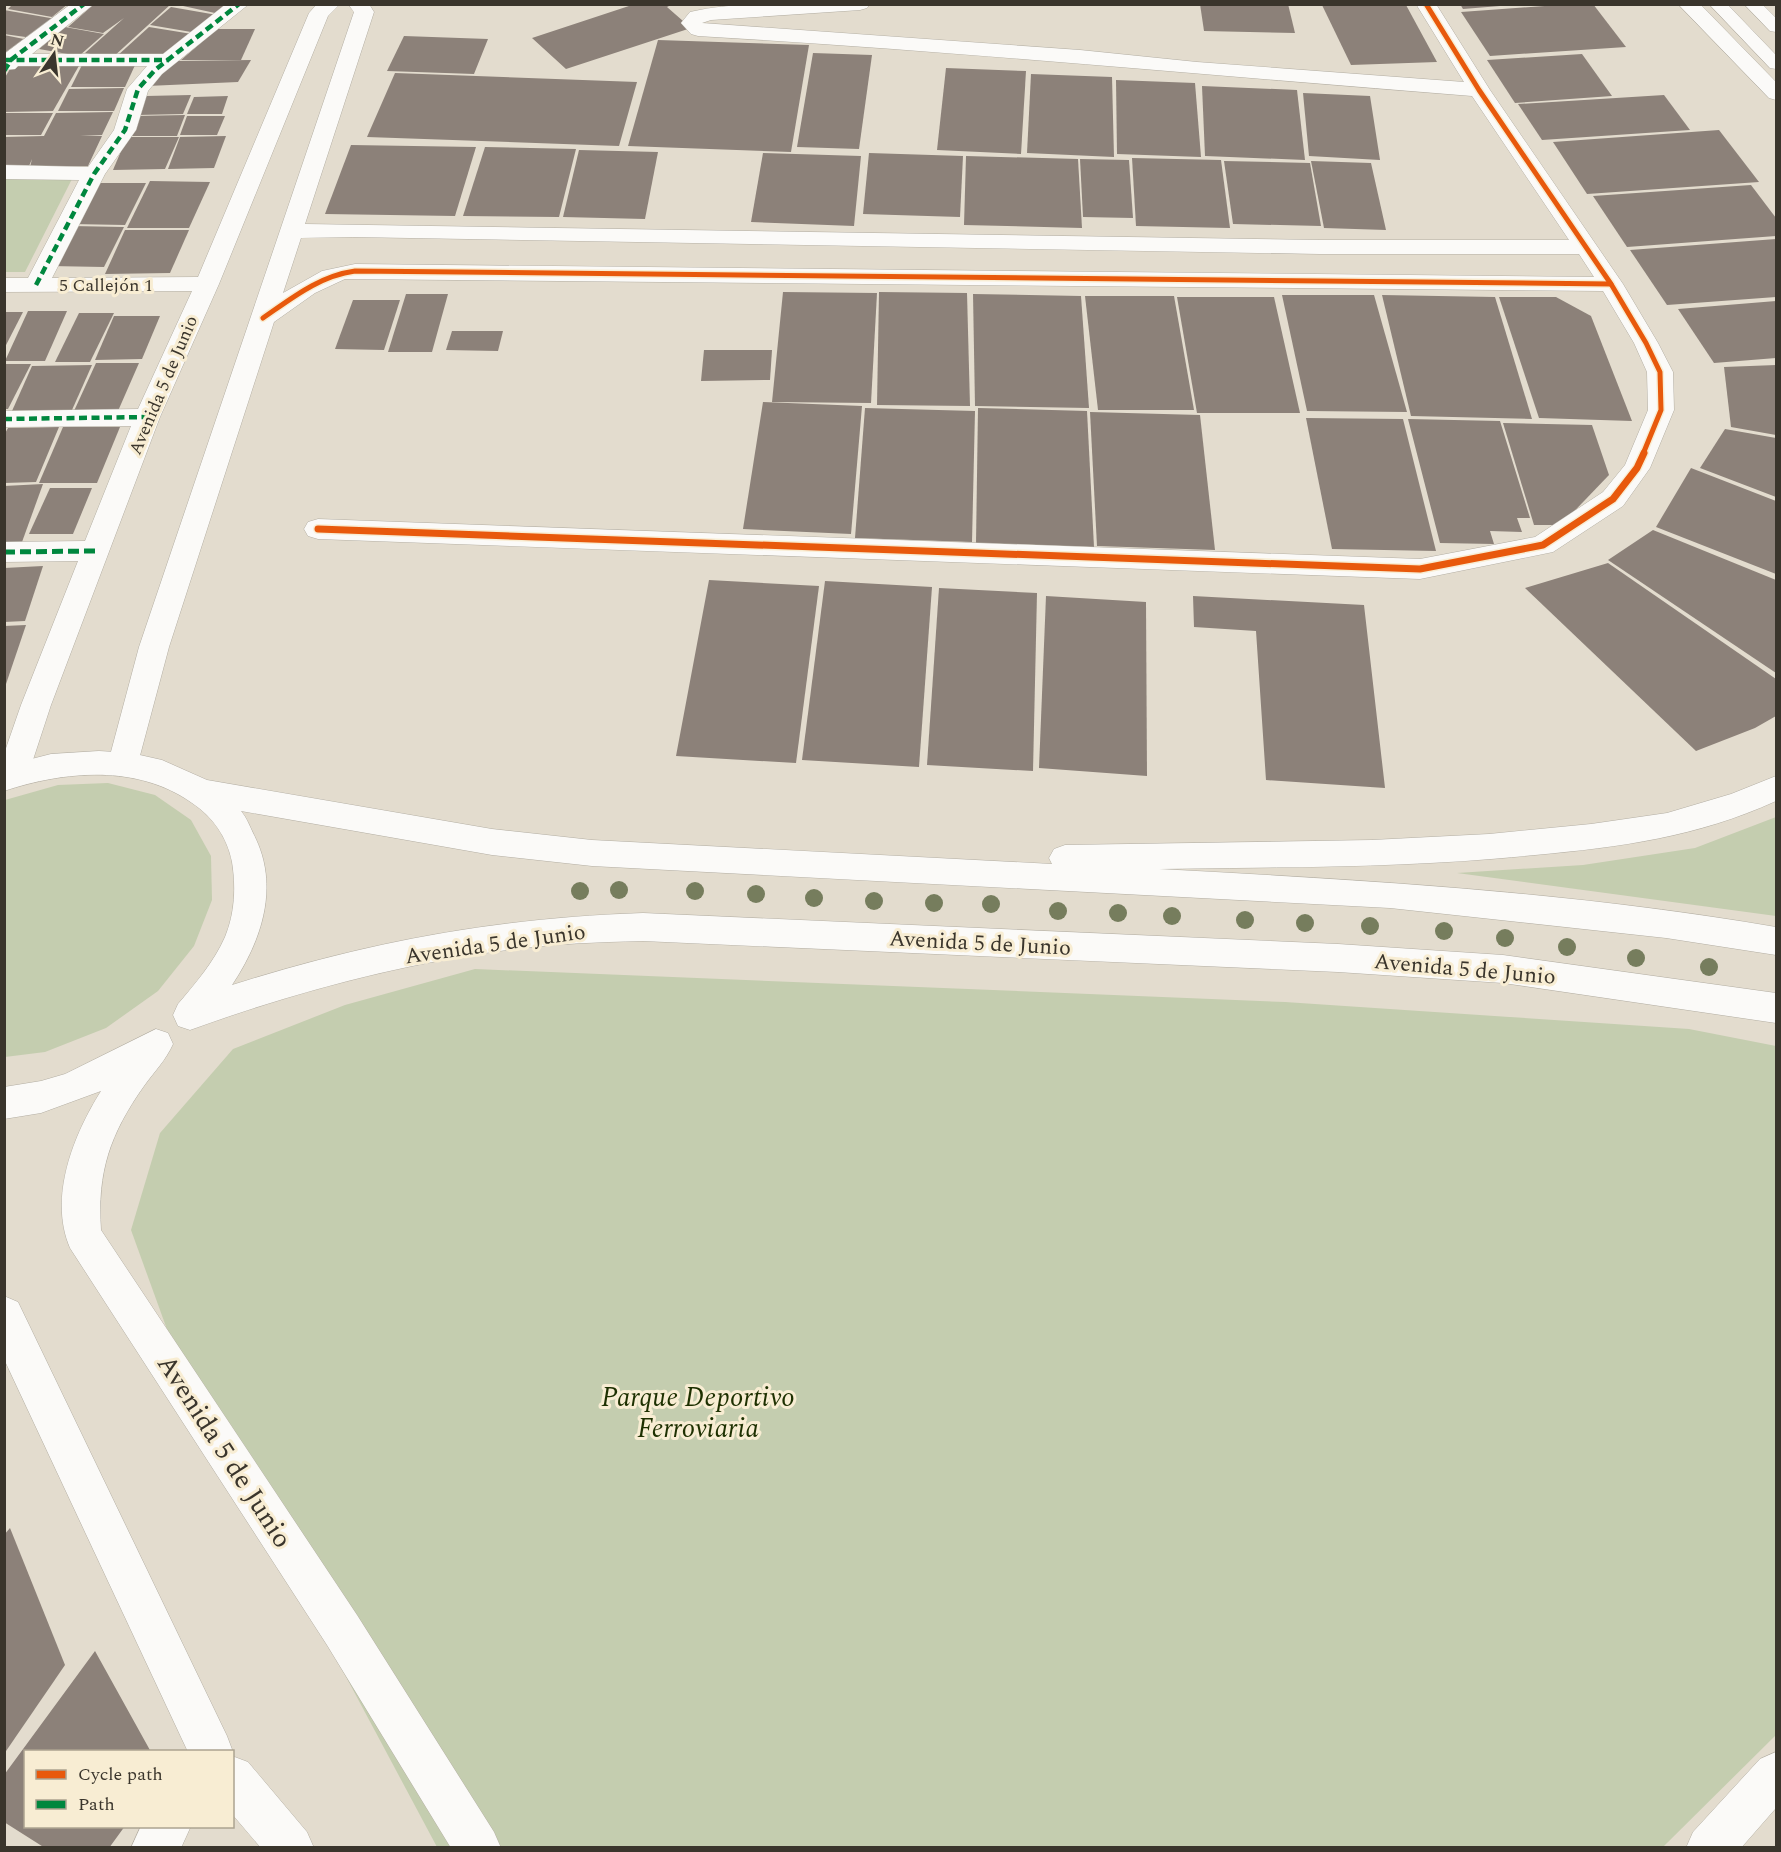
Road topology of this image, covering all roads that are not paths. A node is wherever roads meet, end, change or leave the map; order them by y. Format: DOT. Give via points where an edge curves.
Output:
graph roads {
  1 [pos="84,4"];
  2 [pos="239,4"];
  3 [pos="330,4"];
  4 [pos="358,4"];
  5 [pos="860,4"];
  6 [pos="1426,4"];
  7 [pos="1688,4"];
  8 [pos="1717,4"];
  9 [pos="1752,4"];
  10 [pos="1776,27"];
  11 [pos="170,60"];
  12 [pos="7,63"];
  13 [pos="1776,64"];
  14 [pos="1479,90"];
  15 [pos="1776,94"];
  16 [pos="4,172"];
  17 [pos="94,174"];
  18 [pos="292,231"];
  19 [pos="1584,247"];
  20 [pos="207,284"];
  21 [pos="1611,284"];
  22 [pos="4,285"];
  23 [pos="36,285"];
  24 [pos="262,318"];
  25 [pos="147,417"];
  26 [pos="4,419"];
  27 [pos="318,529"];
  28 [pos="94,551"];
  29 [pos="4,552"];
  30 [pos="123,763"];
  31 [pos="8,777"];
  32 [pos="1776,788"];
  33 [pos="204,792"];
  34 [pos="722,860"];
  35 [pos="1776,941"];
  36 [pos="1776,1008"];
  37 [pos="190,1014"];
  38 [pos="156,1044"];
  39 [pos="4,1103"];
  40 [pos="4,1315"];
  41 [pos="210,1750"];
  42 [pos="1776,1775"];
  43 [pos="234,1780"];
  44 [pos="167,1828"];
  45 [pos="154,1848"];
  46 [pos="291,1848"];
  47 [pos="478,1848"];
  48 [pos="1709,1848"];
  1 -- 12 [label="street"];
  2 -- 11 [label="street"];
  3 -- 20 [label="street, Avenida 5 de Junio" via="319,13"];
  4 -- 18 [label="street" via="364,12"];
  5 -- 14 [label="street" via="711,14 697,16 691,23 698,30 1080,56"];
  6 -- 14 [label="street"];
  7 -- 15 [label="street"];
  8 -- 13 [label="lane"];
  9 -- 10 [label="lane"];
  11 -- 12 [label="street"];
  11 -- 17 [label="street" via="138,89 125,130"];
  14 -- 19 [label="street"];
  16 -- 17 [label="street"];
  17 -- 23 [label="street"];
  18 -- 19 [label="street" via="1320,247"];
  18 -- 24 [label="street"];
  19 -- 21 [label="street"];
  20 -- 23 [label="street, 5 Callejón 1"];
  20 -- 25 [label="street, Avenida 5 de Junio"];
  21 -- 24 [label="street" via="342,271"];
  21 -- 27 [label="street" via="1660,372 1661,410 1637,468 1613,499 1543,545 1420,569"];
  22 -- 23 [label="street, 5 Callejón 1"];
  24 -- 30 [label="street" via="154,647"];
  25 -- 26 [label="street"];
  25 -- 28 [label="street, Avenida 5 de Junio"];
  28 -- 29 [label="street"];
  28 -- 31 [label="street, Avenida 5 de Junio"];
  30 -- 31 [label="street" via="69,763"];
  30 -- 33 [label="street" via="160,771"];
  32 -- 34 [label="street" via="1740,804 1667,826 1489,847 1224,857"];
  33 -- 34 [label="street" via="492,842 592,853"];
  33 -- 37 [label="street" via="235,824 250,866 248,914 229,964"];
  34 -- 35 [label="street" via="1390,895 1666,924"];
  36 -- 37 [label="street, Avenida 5 de Junio" via="1503,969 1338,957 643,927 550,931 458,944 264,988"];
  37 -- 38 [label="street"];
  38 -- 39 [label="street" via="94,1080 27,1101"];
  38 -- 47 [label="street, Avenida 5 de Junio" via="129,1076 108,1110 90,1154 82,1186 82,1235 342,1630"];
  40 -- 41 [label="street"];
  42 -- 48 [label="street"];
  43 -- 46 [label="street"];
  44 -- 45 [label="street"];
}
